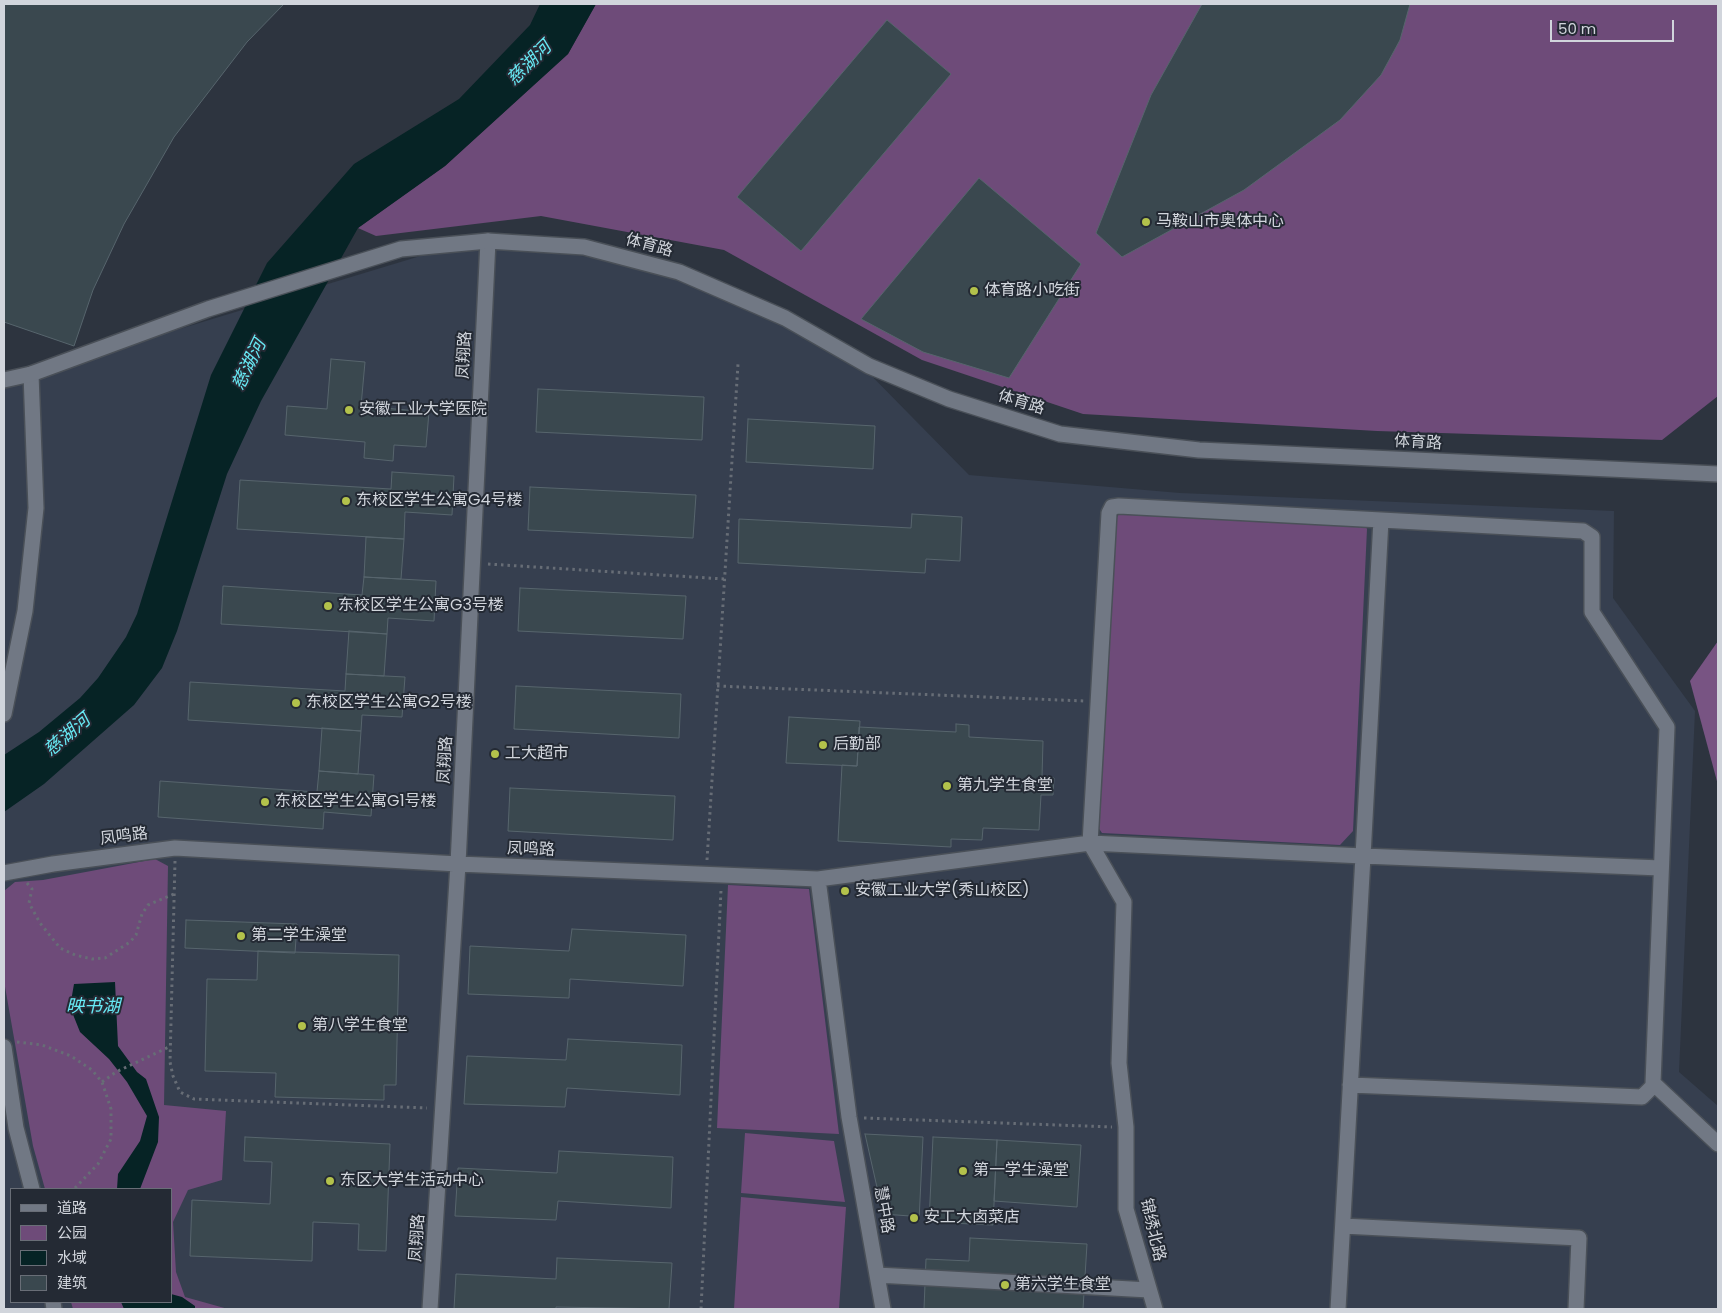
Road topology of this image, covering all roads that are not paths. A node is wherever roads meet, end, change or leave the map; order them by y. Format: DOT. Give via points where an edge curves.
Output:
graph roads {
  1 [pos="488,241"];
  2 [pos="31,374"];
  3 [pos="4,380"];
  4 [pos="1718,474"];
  5 [pos="1381,520"];
  6 [pos="4,714"];
  7 [pos="1090,843"];
  8 [pos="1363,856"];
  9 [pos="458,864"];
  10 [pos="1661,868"];
  11 [pos="10,872"];
  12 [pos="818,879"];
  13 [pos="8,1045"];
  14 [pos="1350,1085"];
  15 [pos="1654,1085"];
  16 [pos="1718,1144"];
  17 [pos="32,1188"];
  18 [pos="1343,1226"];
  19 [pos="877,1274"];
  20 [pos="1149,1290"];
  21 [pos="430,1309"];
  22 [pos="883,1309"];
  23 [pos="1155,1309"];
  24 [pos="1338,1309"];
  25 [pos="1576,1309"];
  1 -- 2 [label="street, 体育路" via="401,249 208,309"];
  1 -- 4 [label="street, 体育路" via="584,247 679,272 785,318 869,366 949,399 1060,434 1199,450"];
  1 -- 9 [label="street, 凤翔路"];
  2 -- 3 [label="street, 体育路"];
  2 -- 6 [label="street" via="36,508 25,611"];
  5 -- 7 [label="street" via="1112,507 1109,513"];
  5 -- 8 [label="street"];
  5 -- 10 [label="street" via="1583,531 1592,537 1592,612 1666,727"];
  7 -- 8 [label="street, 凤鸣路"];
  7 -- 12 [label="street, 凤鸣路"];
  7 -- 20 [label="street, 锦绣北路" via="1124,902 1119,1063 1126,1127 1126,1209"];
  8 -- 10 [label="street, 凤鸣路"];
  8 -- 14 [label="street"];
  9 -- 11 [label="street, 凤鸣路" via="175,848"];
  9 -- 12 [label="street, 凤鸣路"];
  9 -- 21 [label="street, 凤翔路"];
  10 -- 15 [label="street"];
  12 -- 19 [label="street, 慧中路" via="849,1117"];
  13 -- 17 [label="street" via="16,1128"];
  14 -- 15 [label="street" via="1642,1097"];
  14 -- 18 [label="street"];
  15 -- 16 [label="street"];
  18 -- 24 [label="street"];
  18 -- 25 [label="street" via="1579,1238"];
  19 -- 20 [label="street"];
  19 -- 22 [label="street, 慧中路"];
  20 -- 23 [label="street, 锦绣北路"];
}
